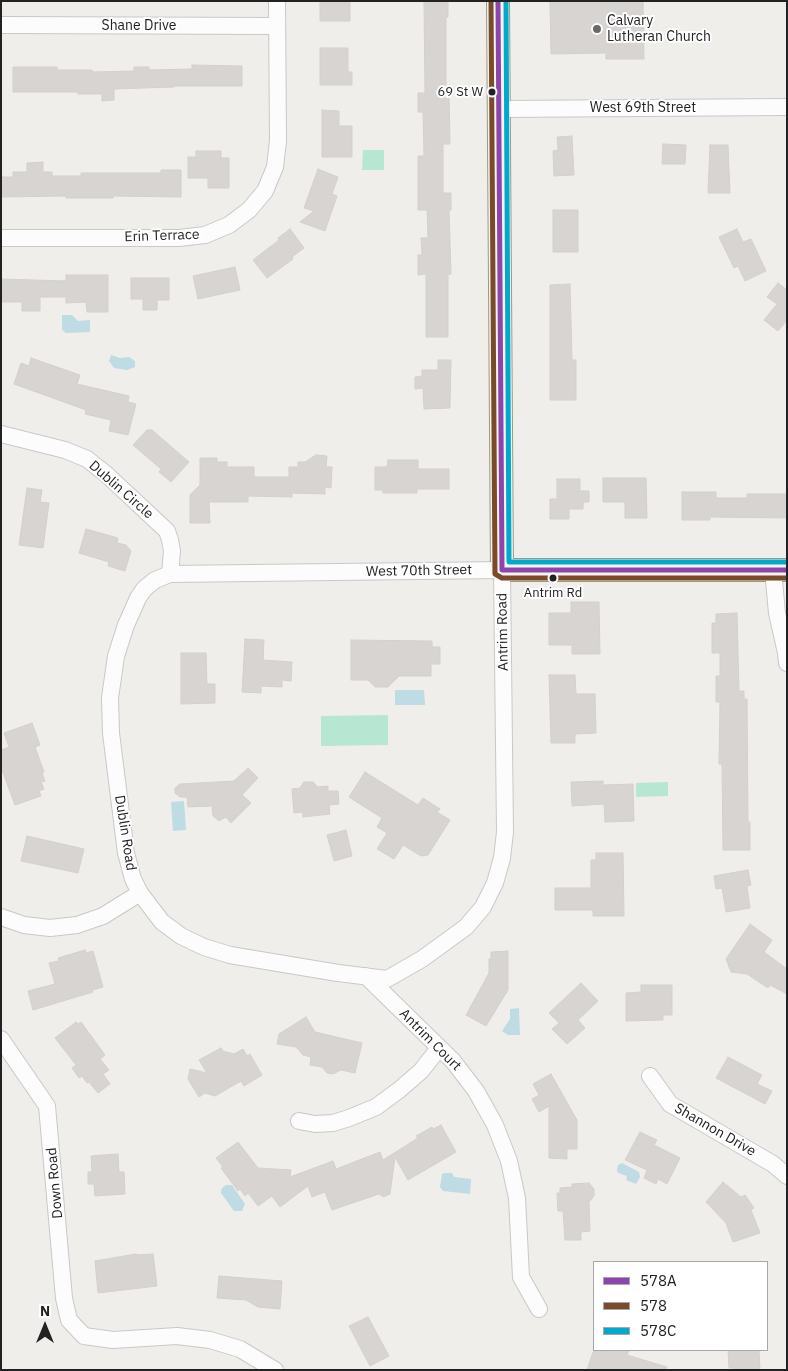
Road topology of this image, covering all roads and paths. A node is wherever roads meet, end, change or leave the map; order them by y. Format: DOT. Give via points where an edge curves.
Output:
graph roads {
  1 [pos="277,1"];
  2 [pos="498,1"];
  3 [pos="1,26"];
  4 [pos="277,26"];
  5 [pos="787,107"];
  6 [pos="499,109"];
  7 [pos="1,238"];
  8 [pos="1,434"];
  9 [pos="502,570"];
  10 [pos="780,570"];
  11 [pos="170,574"];
  12 [pos="787,663"];
  13 [pos="140,893"];
  14 [pos="1,917"];
  15 [pos="366,976"];
  16 [pos="1,1039"];
  17 [pos="438,1048"];
  18 [pos="650,1076"];
  19 [pos="299,1121"];
  20 [pos="787,1176"];
  21 [pos="538,1309"];
  22 [pos="275,1370"];
  1 -- 4 [label="street, Erin Terrace"];
  2 -- 6 [label="street, Antrim Road"];
  3 -- 4 [label="street, Shane Drive"];
  4 -- 7 [label="street, Erin Terrace" via="278,141 275,167 265,190 249,210 229,226 205,235 179,238"];
  5 -- 6 [label="street, West 69th Street"];
  6 -- 9 [label="street, Antrim Road"];
  8 -- 11 [label="street, Dublin Circle" via="65,450 106,474 166,531 172,551"];
  9 -- 10 [label="street, West 70th Street"];
  9 -- 11 [label="street, West 70th Street"];
  9 -- 15 [label="street, Antrim Road" via="505,832 495,883 483,907 466,927 422,959 387,979"];
  10 -- 12 [label="street" via="777,613"];
  11 -- 13 [label="street, Dublin Road" via="155,580 138,598 116,656 110,698 111,733 126,854"];
  13 -- 14 [label="street" via="103,916 77,925 50,928 24,925"];
  13 -- 15 [label="street, Dublin Road" via="162,922 204,947 230,955"];
  15 -- 17 [label="street, Antrim Court"];
  16 -- 22 [label="street, Down Road" via="47,1106 64,1298 69,1320 84,1336 113,1340 177,1336 210,1340 240,1350"];
  17 -- 19 [label="street" via="421,1070 376,1107 333,1123"];
  17 -- 21 [label="street, Antrim Court" via="453,1061 476,1092 495,1125 509,1161 517,1198 521,1277"];
  18 -- 20 [label="street, Shannon Drive" via="670,1104 773,1164"];
}
